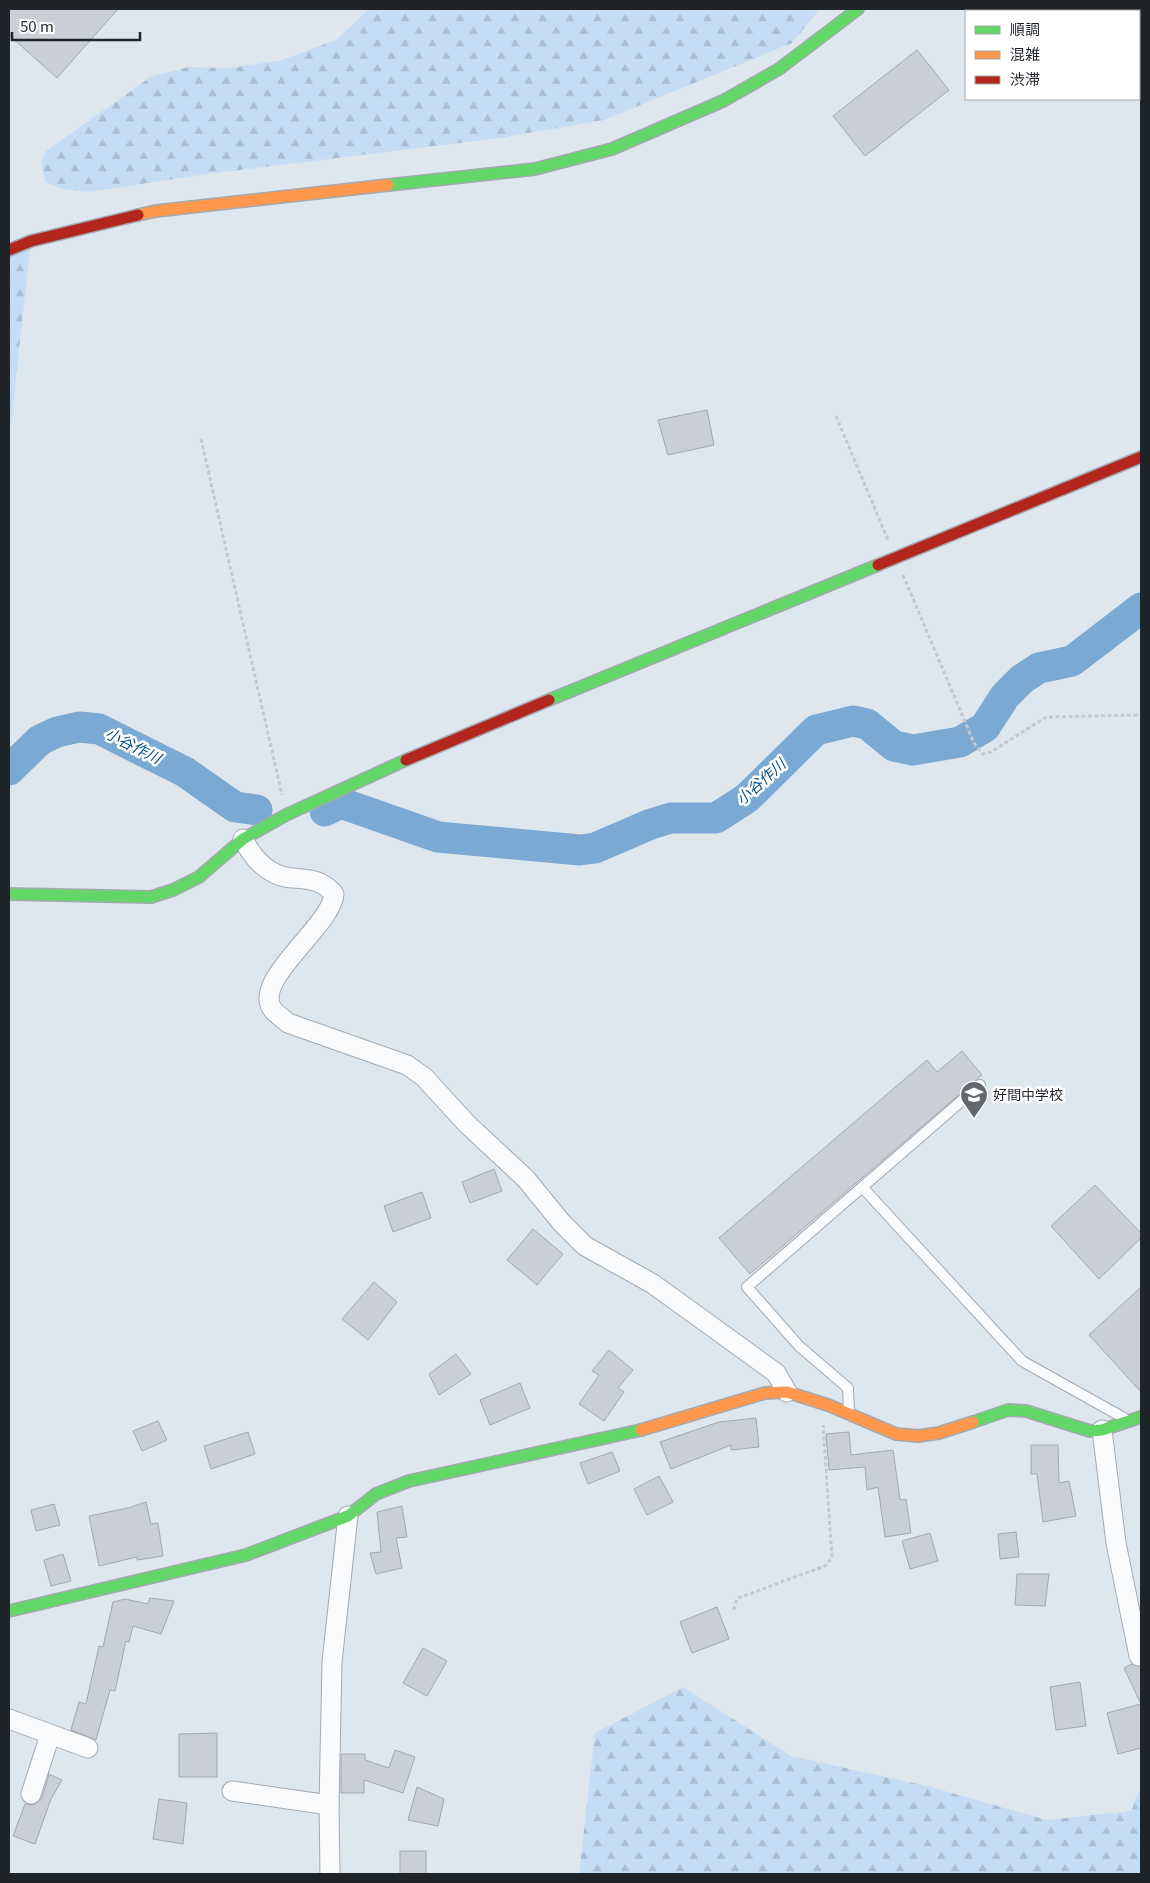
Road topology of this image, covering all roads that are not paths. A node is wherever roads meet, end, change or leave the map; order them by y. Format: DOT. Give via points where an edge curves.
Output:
graph roads {
  1 [pos="858,9"];
  2 [pos="9,250"];
  3 [pos="1141,456"];
  4 [pos="244,839"];
  5 [pos="9,894"];
  6 [pos="980,1085"];
  7 [pos="863,1188"];
  8 [pos="787,1392"];
  9 [pos="848,1414"];
  10 [pos="1141,1416"];
  11 [pos="1129,1421"];
  12 [pos="1102,1430"];
  13 [pos="348,1516"];
  14 [pos="9,1611"];
  15 [pos="1139,1656"];
  16 [pos="9,1719"];
  17 [pos="50,1734"];
  18 [pos="88,1748"];
  19 [pos="232,1791"];
  20 [pos="30,1794"];
  21 [pos="328,1804"];
  22 [pos="330,1874"];
  1 -- 2 [label="street" via="779,69 723,101 612,149 535,168 156,211 32,241"];
  3 -- 4 [label="street" via="435,747 286,815"];
  4 -- 5 [label="street" via="199,877 151,897"];
  4 -- 8 [label="street" via="259,864 283,876 327,885 334,894 334,902 310,937 282,967 274,982 270,999 273,1010 288,1022 407,1065 424,1077 466,1124 526,1179 585,1246 661,1289 776,1373"];
  6 -- 7 [label="lane"];
  7 -- 9 [label="lane" via="747,1287 799,1346 848,1388"];
  7 -- 11 [label="lane" via="1022,1361"];
  8 -- 9 [label="street"];
  8 -- 13 [label="street" via="765,1393 633,1432 409,1480 376,1494"];
  9 -- 12 [label="street" via="896,1434 918,1436 940,1433 1008,1410 1026,1411 1090,1431"];
  10 -- 11 [label="street"];
  11 -- 12 [label="street"];
  12 -- 15 [label="street" via="1116,1543"];
  13 -- 14 [label="street" via="246,1555"];
  13 -- 21 [label="street" via="332,1662"];
  16 -- 17 [label="street"];
  17 -- 18 [label="street"];
  17 -- 20 [label="street"];
  19 -- 21 [label="street"];
  21 -- 22 [label="street"];
}
